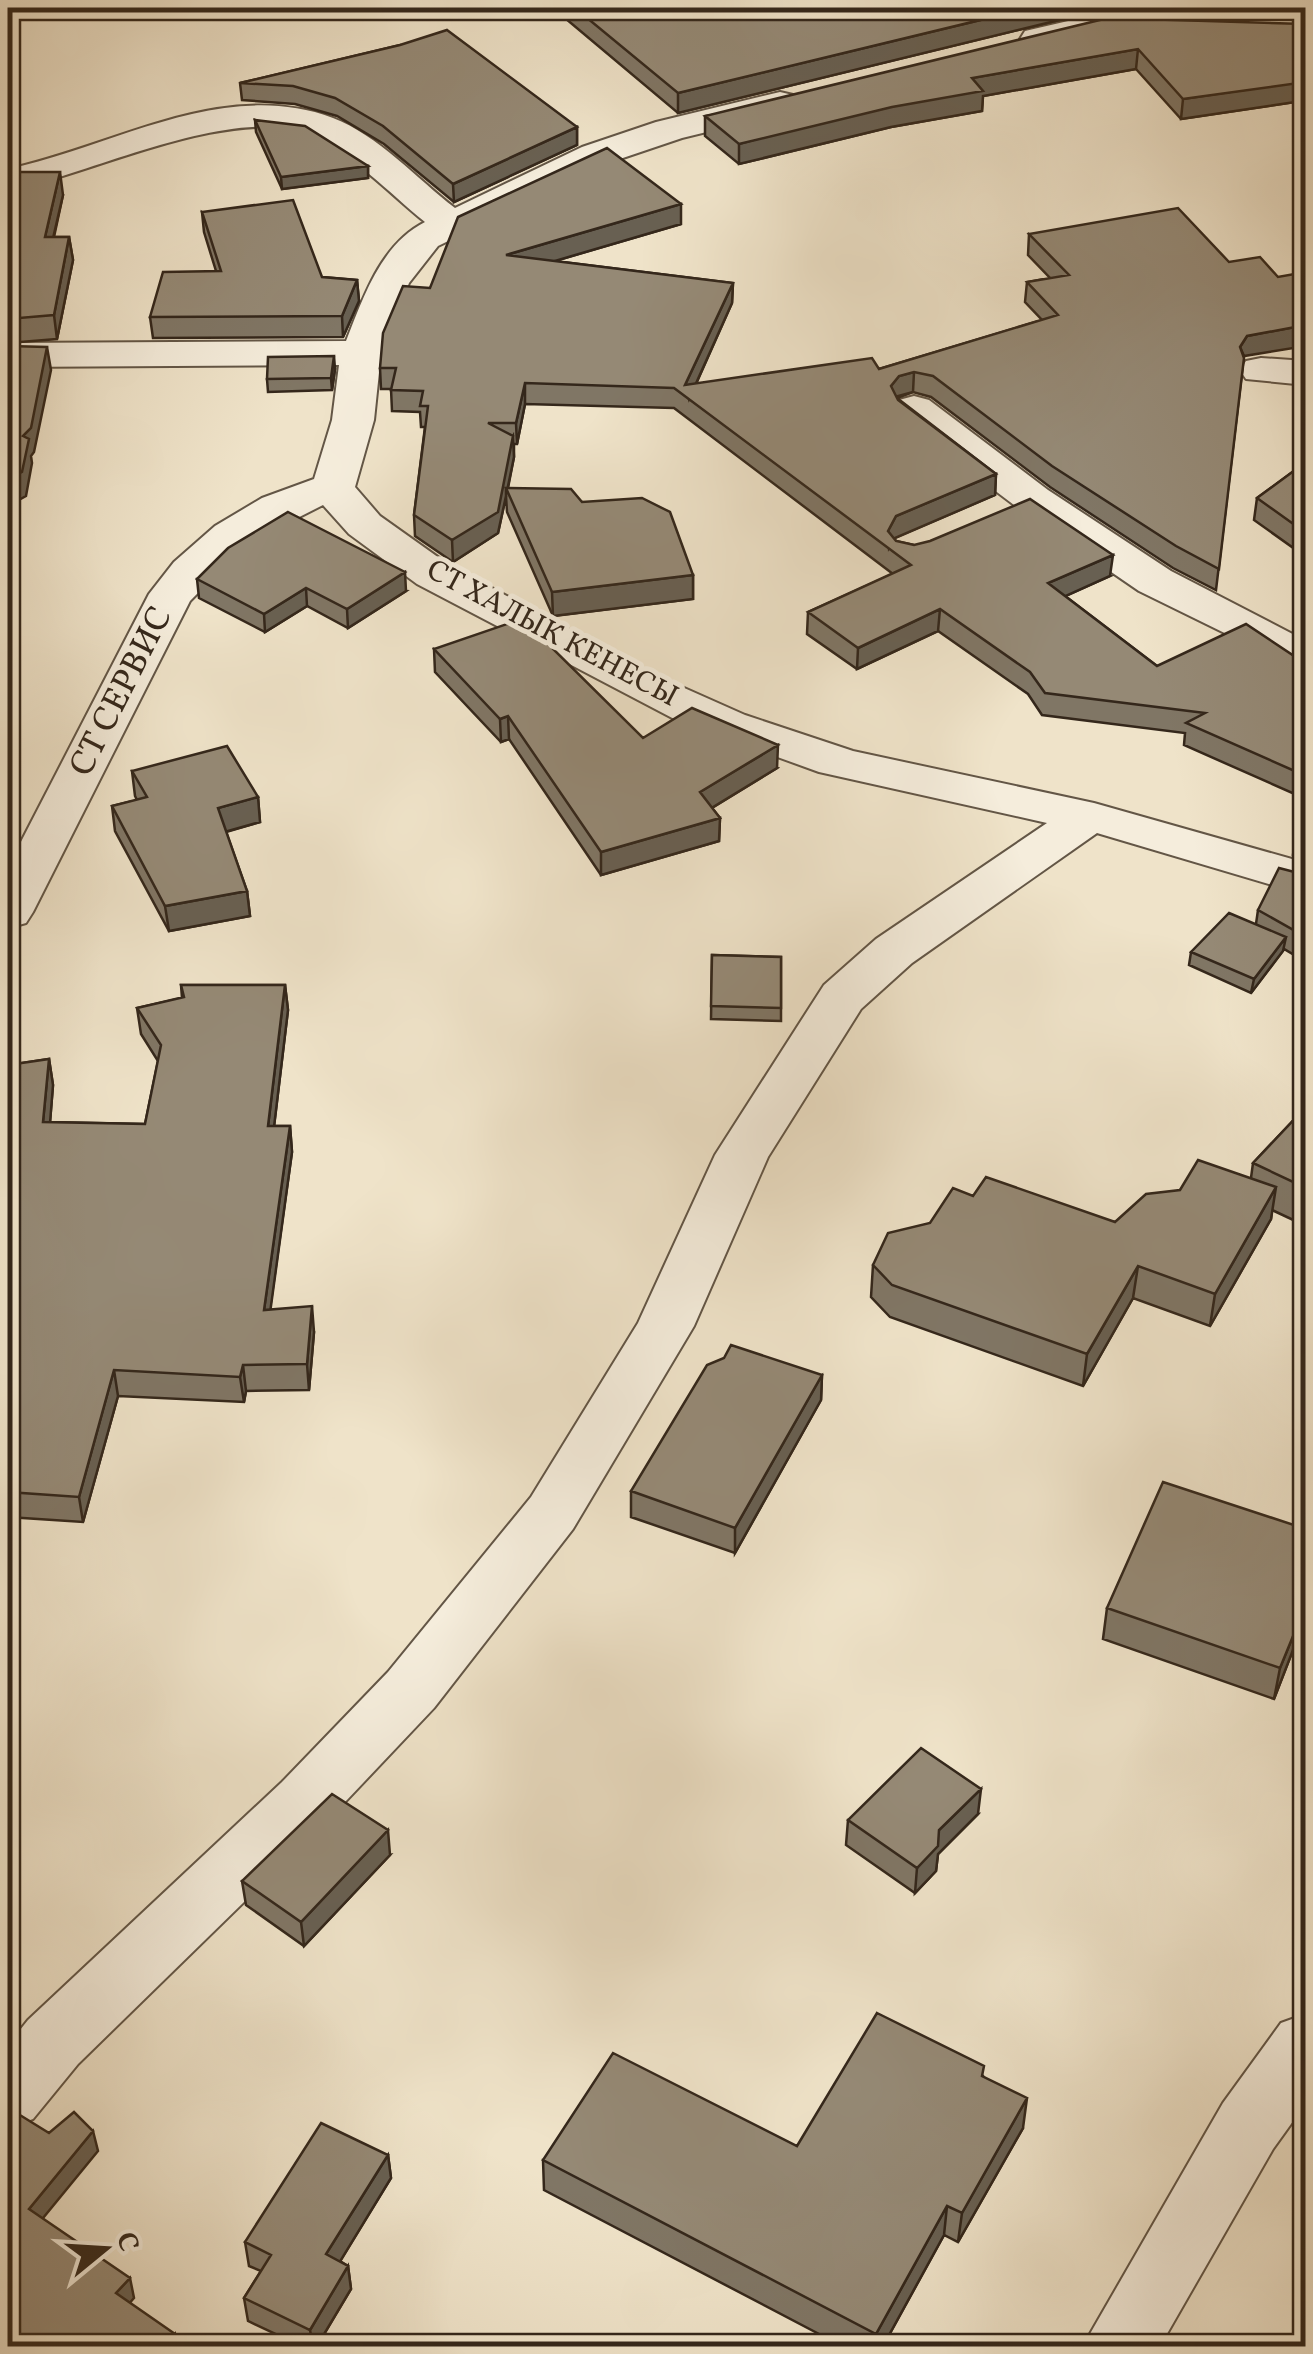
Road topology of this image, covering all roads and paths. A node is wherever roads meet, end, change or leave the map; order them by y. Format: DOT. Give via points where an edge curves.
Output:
graph roads {
  1 [pos="1113,15"];
  2 [pos="1152,27"];
  3 [pos="994,50"];
  4 [pos="808,96"];
  5 [pos="8,180"];
  6 [pos="449,222"];
  7 [pos="360,354"];
  8 [pos="8,355"];
  9 [pos="1261,370"];
  10 [pos="1306,373"];
  11 [pos="914,409"];
  12 [pos="333,487"];
  13 [pos="1306,659"];
  14 [pos="1088,816"];
  15 [pos="1306,878"];
  16 [pos="8,912"];
  17 [pos="1306,2045"];
  18 [pos="8,2097"];
  19 [pos="1120,2346"];
  1 -- 2 [label="street"];
  1 -- 3 [label="street"];
  4 -- 6 [label="street" via="595,155"];
  5 -- 6 [label="street" via="217,121 294,118 324,128"];
  6 -- 7 [label="street" via="424,238 390,280"];
  7 -- 8 [label="street"];
  7 -- 12 [label="street" via="353,420"];
  9 -- 10 [label="street"];
  11 -- 13 [label="street" via="1015,507"];
  12 -- 14 [label="street, СТ ХАЛЫК КЕНЕСЫ" via="365,527 455,588 677,703 854,766"];
  12 -- 16 [label="street, СТ СЕРВИС" via="250,519 178,585"];
  14 -- 15 [label="street, СТ ХАЛЫК КЕНЕСЫ"];
  14 -- 18 [label="street" via="894,952 842,998 742,1155 666,1326 552,1512 410,1690 305,1801 52,2042"];
  17 -- 19 [label="street" via="1248,2126"];
}
